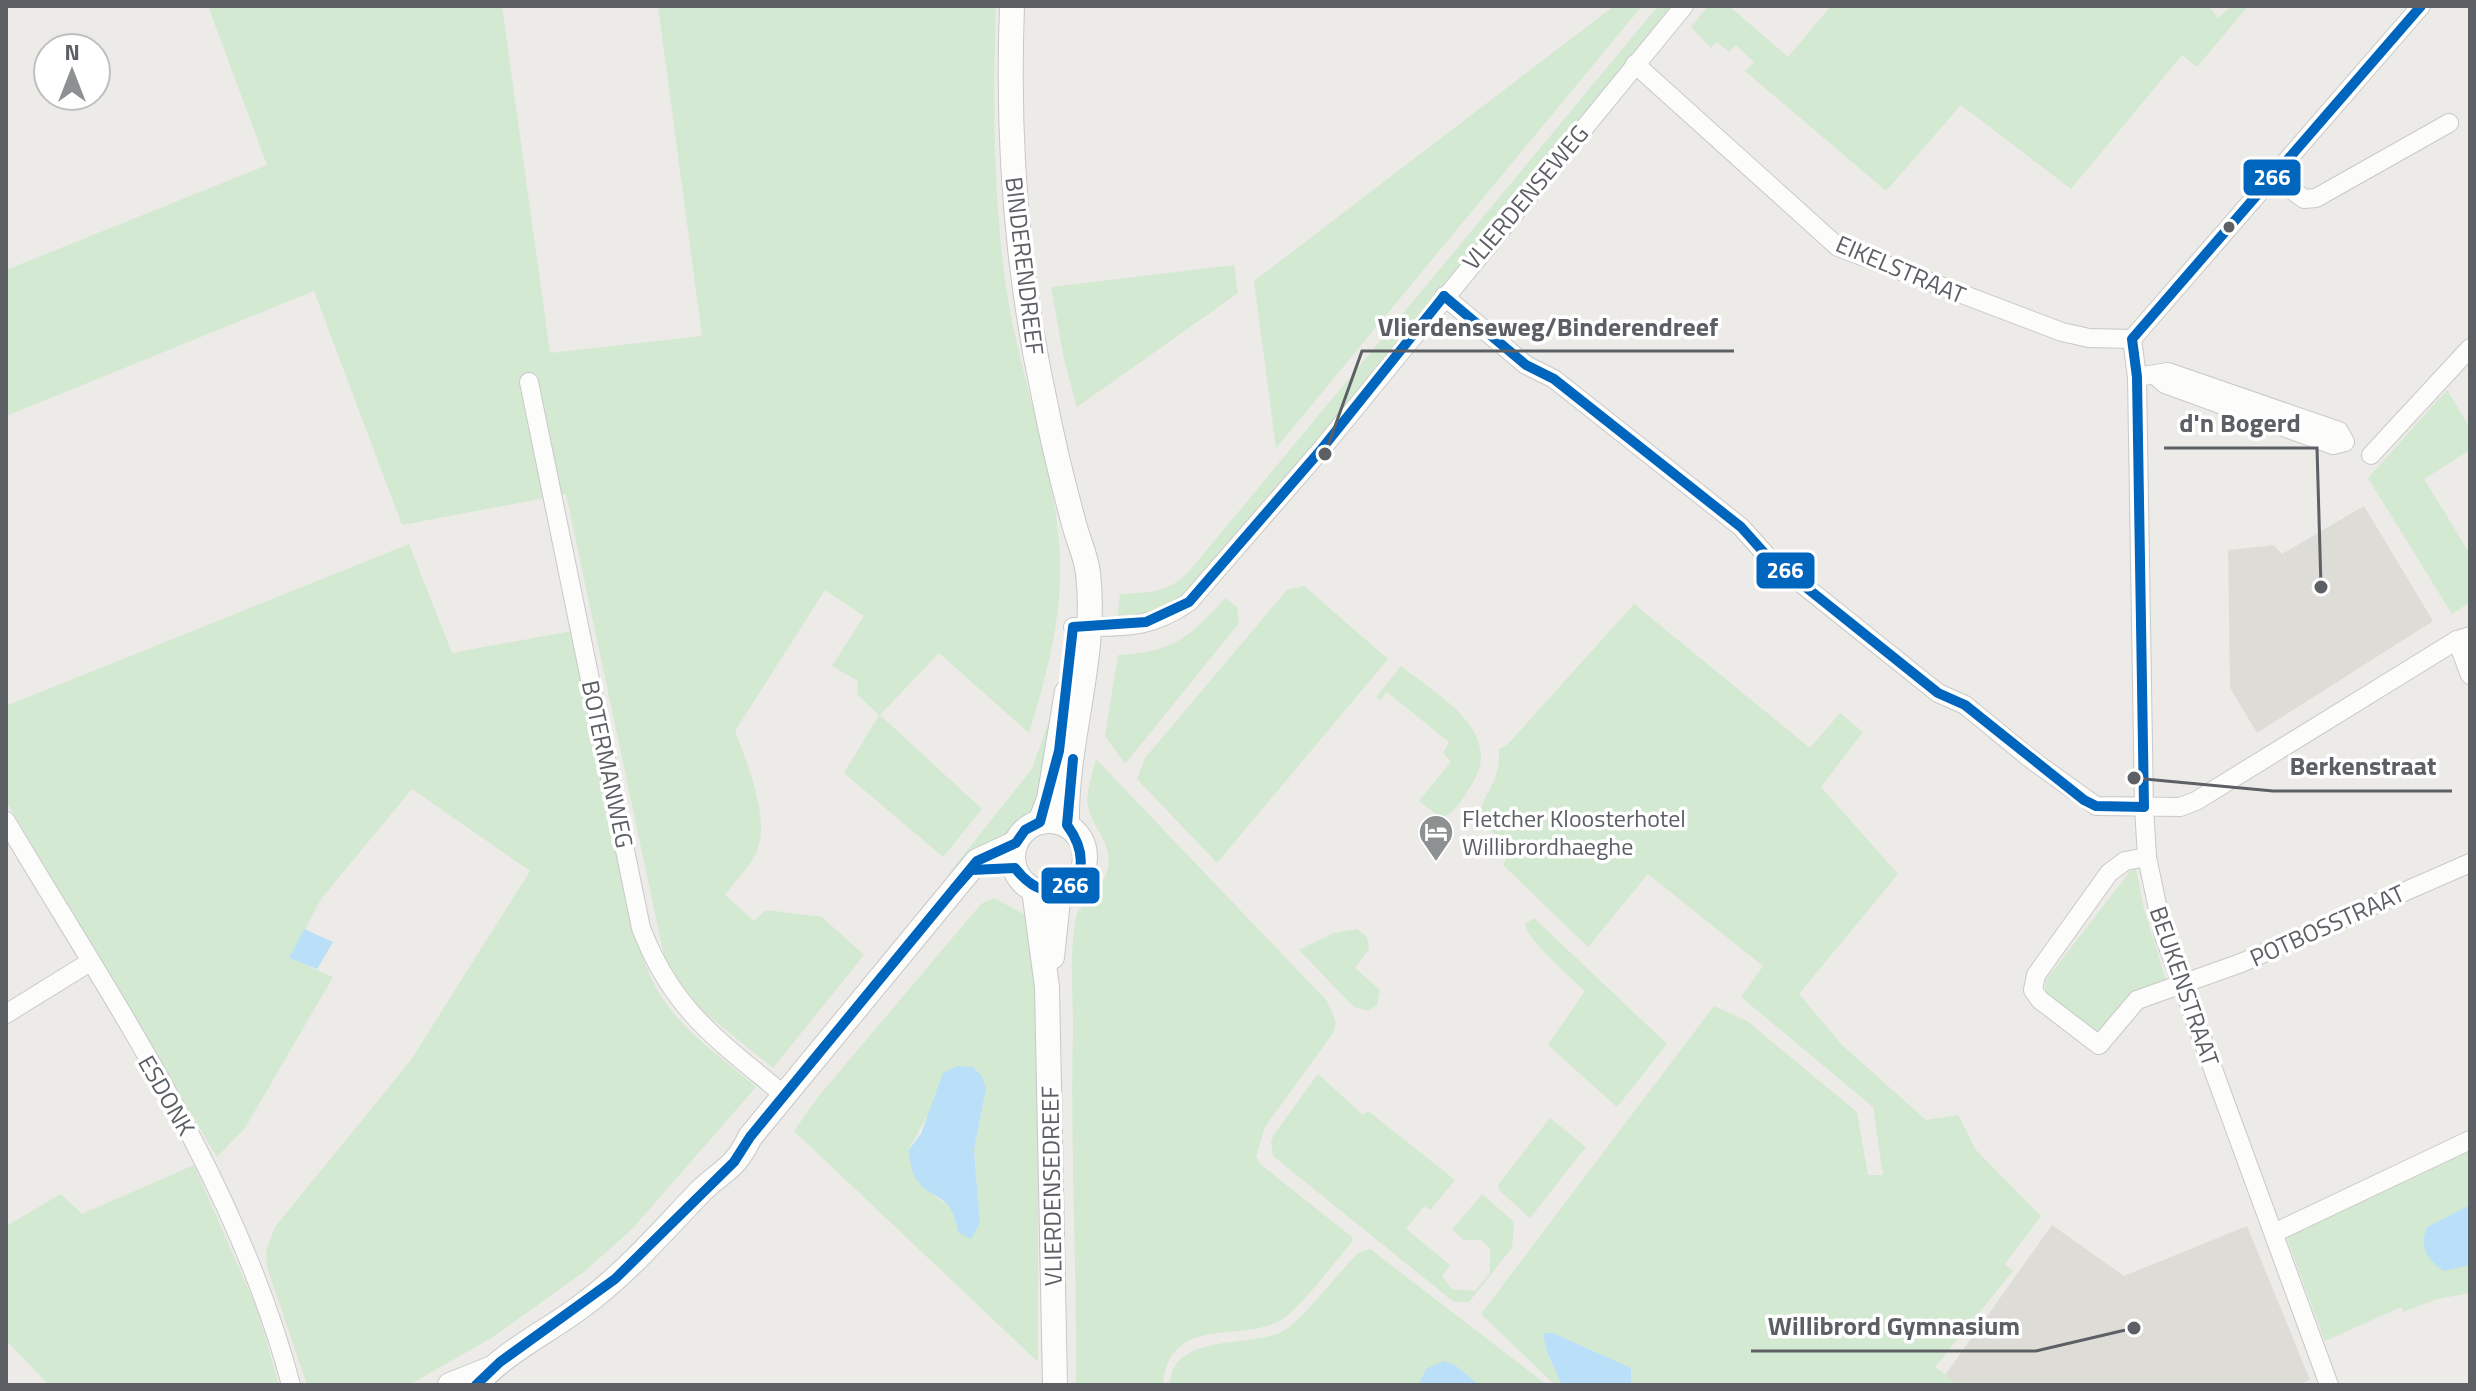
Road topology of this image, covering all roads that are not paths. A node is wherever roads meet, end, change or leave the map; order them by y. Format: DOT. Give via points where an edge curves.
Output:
graph roads {
  1 [pos="1012,6"];
  2 [pos="1684,6"];
  3 [pos="2421,6"];
  4 [pos="1635,64"];
  5 [pos="2449,123"];
  6 [pos="2272,175"];
  7 [pos="1444,296"];
  8 [pos="2132,339"];
  9 [pos="2467,359"];
  10 [pos="2146,376"];
  11 [pos="529,382"];
  12 [pos="2371,455"];
  13 [pos="1081,627"];
  14 [pos="2463,638"];
  15 [pos="2470,675"];
  16 [pos="2144,807"];
  17 [pos="6,821"];
  18 [pos="1040,822"];
  19 [pos="1067,825"];
  20 [pos="1016,843"];
  21 [pos="2147,857"];
  22 [pos="2470,863"];
  23 [pos="1015,868"];
  24 [pos="971,870"];
  25 [pos="1034,890"];
  26 [pos="1059,891"];
  27 [pos="90,962"];
  28 [pos="2181,982"];
  29 [pos="1047,987"];
  30 [pos="6,1014"];
  31 [pos="784,1095"];
  32 [pos="2470,1140"];
  33 [pos="2276,1232"];
  34 [pos="483,1377"];
  35 [pos="291,1385"];
  36 [pos="450,1385"];
  37 [pos="1055,1385"];
  38 [pos="2329,1385"];
  1 -- 13 [label="main road, BINDERENDREEF" via="1009,93 1024,284 1043,395 1088,571"];
  2 -- 4 [label="street, VLIERDENSEWEG"];
  3 -- 6 [label="street"];
  4 -- 7 [label="street, VLIERDENSEWEG"];
  4 -- 8 [label="street, EIKELSTRAAT" via="1838,247 2062,332"];
  5 -- 6 [label="street" via="2316,198 2304,199"];
  6 -- 8 [label="street"];
  7 -- 13 [label="street, VLIERDENSEWEG" via="1189,602 1146,625"];
  7 -- 16 [label="street" via="1526,365 1554,379 1741,527 1767,556 1938,693 1965,705 2084,800 2096,806"];
  8 -- 10 [label="street, BEUKENSTRAAT"];
  9 -- 12 [label="street"];
  10 -- 10 [label="street" via="2333,445 2345,442 2339,431 2168,372"];
  10 -- 16 [label="street, BEUKENSTRAAT"];
  11 -- 31 [label="street, BOTERMANWEG" via="641,928 655,964 680,1003"];
  13 -- 18 [label="main road" via="1049,799"];
  13 -- 19 [label="main road"];
  14 -- 15 [label="street"];
  14 -- 16 [label="street" via="2196,801 2180,807"];
  16 -- 21 [label="street, BEUKENSTRAAT"];
  17 -- 27 [label="street, ESDONK"];
  18 -- 19 [label="main road"];
  18 -- 20 [label="main road"];
  19 -- 26 [label="main road" via="1085,853 1083,869"];
  20 -- 23 [label="main road"];
  20 -- 24 [label="main road" via="987,853"];
  21 -- 28 [label="street, BEUKENSTRAAT" via="2163,933"];
  21 -- 28 [label="street, POTBOSSTRAAT" via="2125,861 2109,873 2036,975 2033,990 2099,1045 2137,1000"];
  22 -- 28 [label="street, POTBOSSTRAAT" via="2241,963"];
  23 -- 24 [label="main road"];
  23 -- 25 [label="main road"];
  24 -- 31 [label="main road"];
  25 -- 26 [label="main road"];
  25 -- 29 [label="main road, VLIERDENSEDREEF"];
  26 -- 29 [label="main road, VLIERDENSEDREEF"];
  27 -- 30 [label="street"];
  27 -- 35 [label="street, ESDONK" via="205,1159 275,1323"];
  28 -- 33 [label="street, BEUKENSTRAAT"];
  29 -- 37 [label="main road, VLIERDENSEDREEF"];
  31 -- 34 [label="main road" via="627,1269"];
  32 -- 33 [label="street"];
  33 -- 38 [label="street, BEUKENSTRAAT"];
  34 -- 36 [label="main road"];
}
